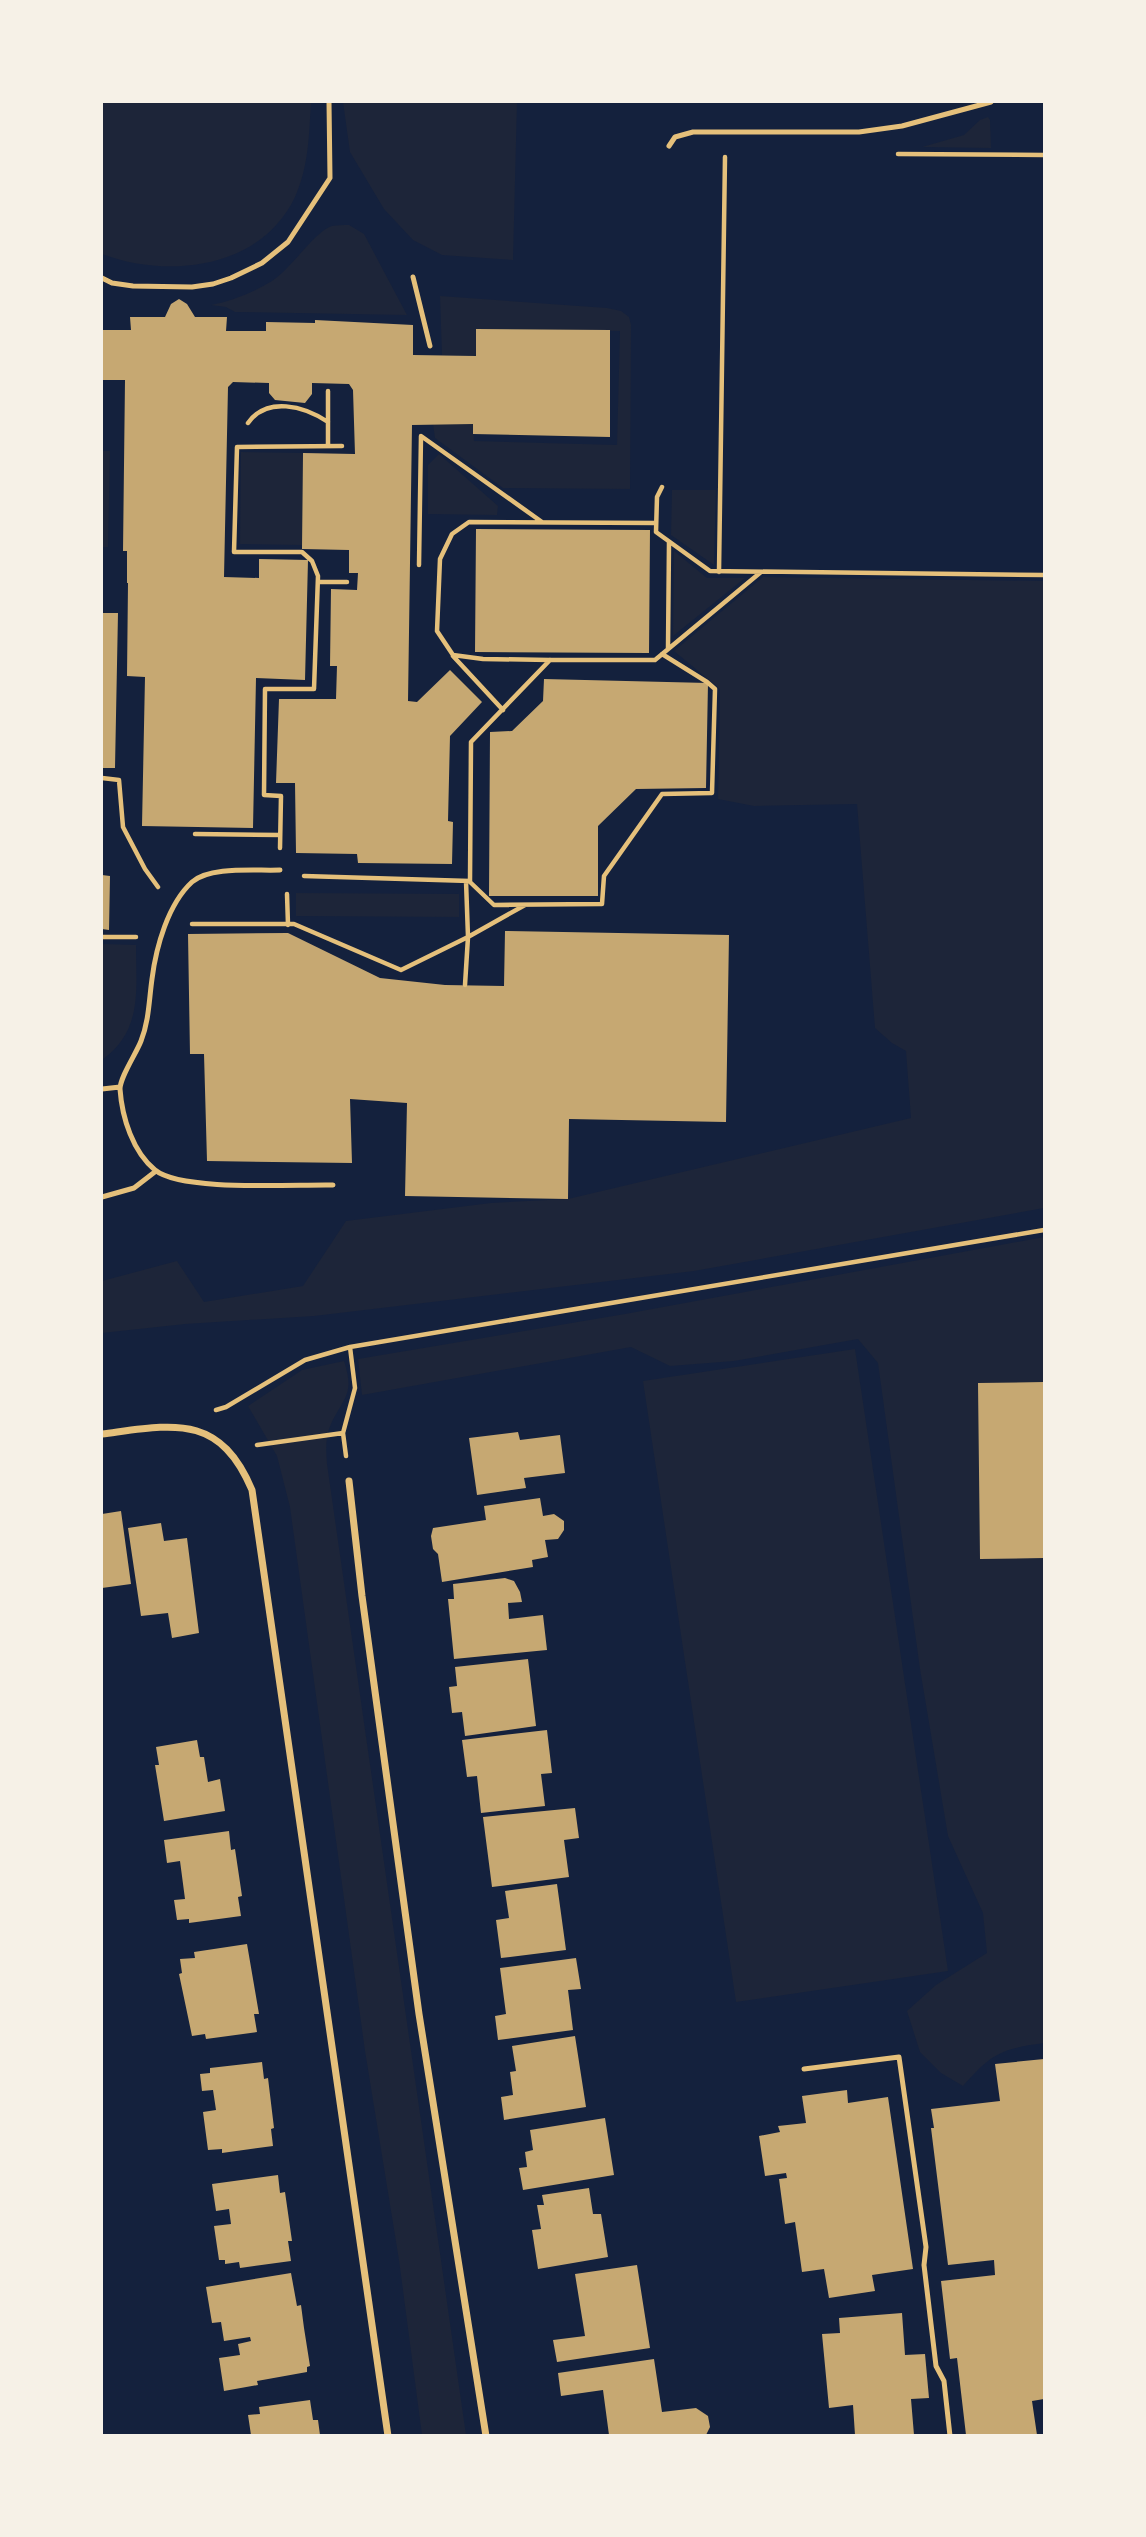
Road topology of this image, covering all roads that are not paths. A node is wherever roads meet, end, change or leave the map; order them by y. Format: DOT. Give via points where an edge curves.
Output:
graph roads {
  1 [pos="329,102"];
  2 [pos="990,102"];
  3 [pos="669,146"];
  4 [pos="413,277"];
  5 [pos="102,278"];
  6 [pos="430,346"];
  7 [pos="280,870"];
  8 [pos="120,1087"];
  9 [pos="102,1089"];
  10 [pos="156,1171"];
  11 [pos="333,1185"];
  12 [pos="102,1197"];
  13 [pos="102,1434"];
  14 [pos="349,1481"];
  15 [pos="804,2069"];
  16 [pos="388,2435"];
  17 [pos="486,2435"];
  18 [pos="950,2435"];
  1 -- 5 [label="lane" via="330,177 288,242 262,263 231,278 192,287 133,286"];
  2 -- 3 [label="lane" via="902,126 859,132 693,132 675,137"];
  4 -- 6 [label="lane"];
  7 -- 8 [label="lane" via="208,873 194,881 173,907 152,977 141,1042"];
  8 -- 9 [label="lane"];
  8 -- 10 [label="lane" via="136,1149"];
  10 -- 11 [label="lane" via="174,1180 199,1182"];
  10 -- 12 [label="lane" via="134,1188"];
  13 -- 16 [label="street" via="169,1426 191,1429 228,1449 252,1490"];
  14 -- 17 [label="street" via="419,2014"];
  15 -- 18 [label="lane" via="900,2057 926,2247 923,2265 936,2366 944,2381"];
}
